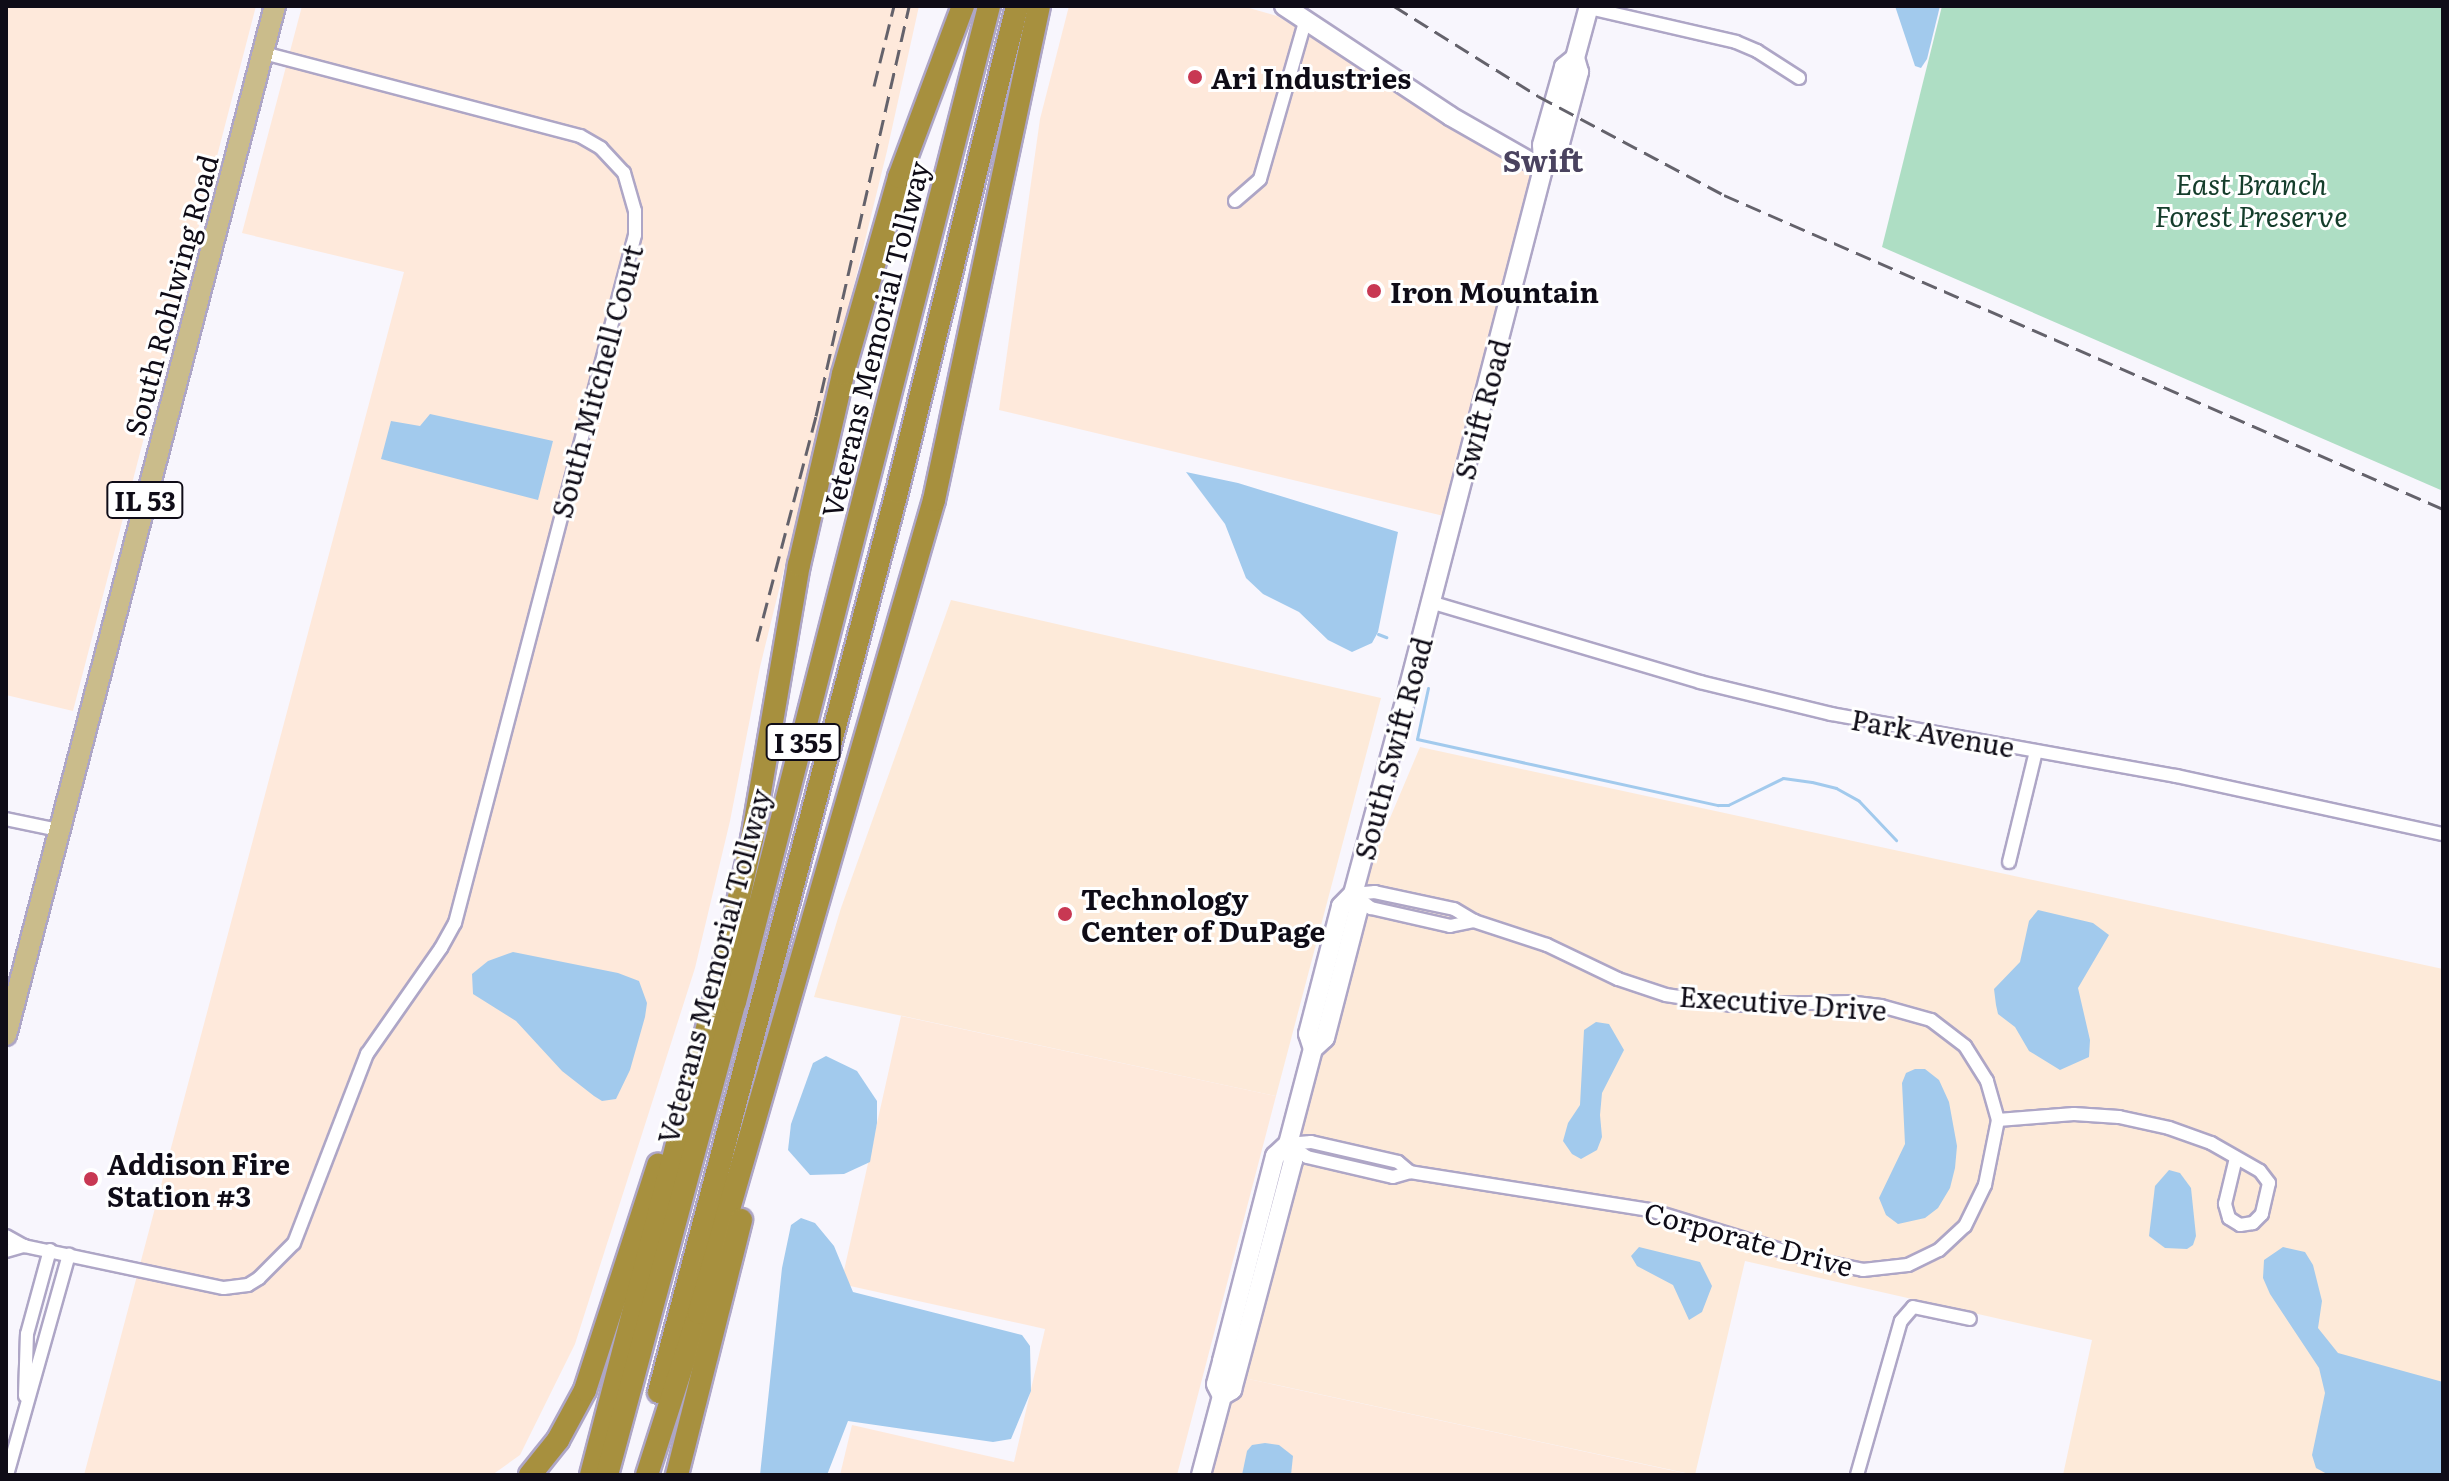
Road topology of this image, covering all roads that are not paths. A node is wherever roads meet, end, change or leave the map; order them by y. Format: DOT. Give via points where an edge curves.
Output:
graph roads {
  1 [pos="275,6"];
  2 [pos="963,6"];
  3 [pos="989,6"];
  4 [pos="1017,6"];
  5 [pos="1039,6"];
  6 [pos="1284,6"];
  7 [pos="1589,7"];
  8 [pos="1305,22"];
  9 [pos="263,53"];
  10 [pos="1799,78"];
  11 [pos="1543,169"];
  12 [pos="1235,201"];
  13 [pos="1430,602"];
  14 [pos="2036,751"];
  15 [pos="6,819"];
  16 [pos="58,830"];
  17 [pos="2443,834"];
  18 [pos="2009,862"];
  19 [pos="1353,894"];
  20 [pos="727,951"];
  21 [pos="786,1013"];
  22 [pos="6,1035"];
  23 [pos="1998,1120"];
  24 [pos="1288,1144"];
  25 [pos="2236,1158"];
  26 [pos="6,1236"];
  27 [pos="24,1246"];
  28 [pos="50,1250"];
  29 [pos="6,1251"];
  30 [pos="69,1255"];
  31 [pos="33,1312"];
  32 [pos="52,1316"];
  33 [pos="1970,1319"];
  34 [pos="25,1403"];
  35 [pos="7,1475"];
  36 [pos="530,1475"];
  37 [pos="591,1475"];
  38 [pos="607,1475"];
  39 [pos="639,1475"];
  40 [pos="647,1475"];
  41 [pos="677,1475"];
  42 [pos="1201,1475"];
  43 [pos="1857,1475"];
  1 -- 9 [label="main road, South Rohlwing Road / IL 53"];
  2 -- 20 [label="highway" via="899,177 833,416 799,565 752,839"];
  3 -- 38 [label="highway, Veterans Memorial Tollway / I 355" via="743,972"];
  4 -- 39 [label="highway, Veterans Memorial Tollway / I 355" via="897,492 692,1257"];
  5 -- 21 [label="highway" via="934,500"];
  6 -- 8 [label="street"];
  7 -- 10 [label="street" via="1736,42"];
  7 -- 11 [label="street, Swift Road" via="1558,151"];
  8 -- 11 [label="street"];
  8 -- 12 [label="street" via="1260,179"];
  9 -- 16 [label="main road, South Rohlwing Road / IL 53"];
  9 -- 30 [label="street, South Mitchell Court" via="568,131 593,142 624,173 633,199 635,235 449,937 367,1054 297,1236 279,1262 248,1285 224,1288"];
  11 -- 13 [label="street, Swift Road"];
  13 -- 14 [label="street, Park Avenue" via="1700,682 1831,714"];
  13 -- 19 [label="street, South Swift Road"];
  14 -- 17 [label="street, Park Avenue"];
  14 -- 18 [label="street"];
  15 -- 16 [label="street"];
  16 -- 22 [label="main road, IL 53"];
  19 -- 23 [label="street, Executive Drive" via="1375,892 1454,909 1666,995 1732,1005 1849,1002 1916,1013 1944,1027 1965,1046 1987,1081"];
  19 -- 24 [label="street, South Swift Road" via="1358,910 1325,1038 1313,1049"];
  20 -- 36 [label="highway" via="585,1390 558,1440"];
  20 -- 37 [label="highway"];
  21 -- 40 [label="highway"];
  21 -- 41 [label="highway" via="747,1196"];
  23 -- 24 [label="street, Corporate Drive" via="1985,1185 1965,1226 1922,1259 1880,1270 1814,1260 1650,1210 1410,1172 1393,1177 1307,1157"];
  23 -- 25 [label="street" via="2074,1114 2119,1117 2181,1132"];
  24 -- 42 [label="street, South Swift Road" via="1275,1156 1216,1384 1222,1396"];
  25 -- 25 [label="street" via="2260,1171 2269,1183 2262,1214 2253,1223 2240,1225 2229,1218 2225,1204"];
  26 -- 27 [label="street"];
  27 -- 28 [label="street, South Mitchell Court"];
  27 -- 29 [label="street"];
  28 -- 30 [label="street, South Mitchell Court"];
  28 -- 31 [label="street"];
  30 -- 32 [label="street"];
  31 -- 32 [label="street"];
  31 -- 34 [label="street"];
  32 -- 34 [label="street"];
  33 -- 43 [label="street" via="1913,1307 1901,1321"];
  34 -- 35 [label="street"];
}
